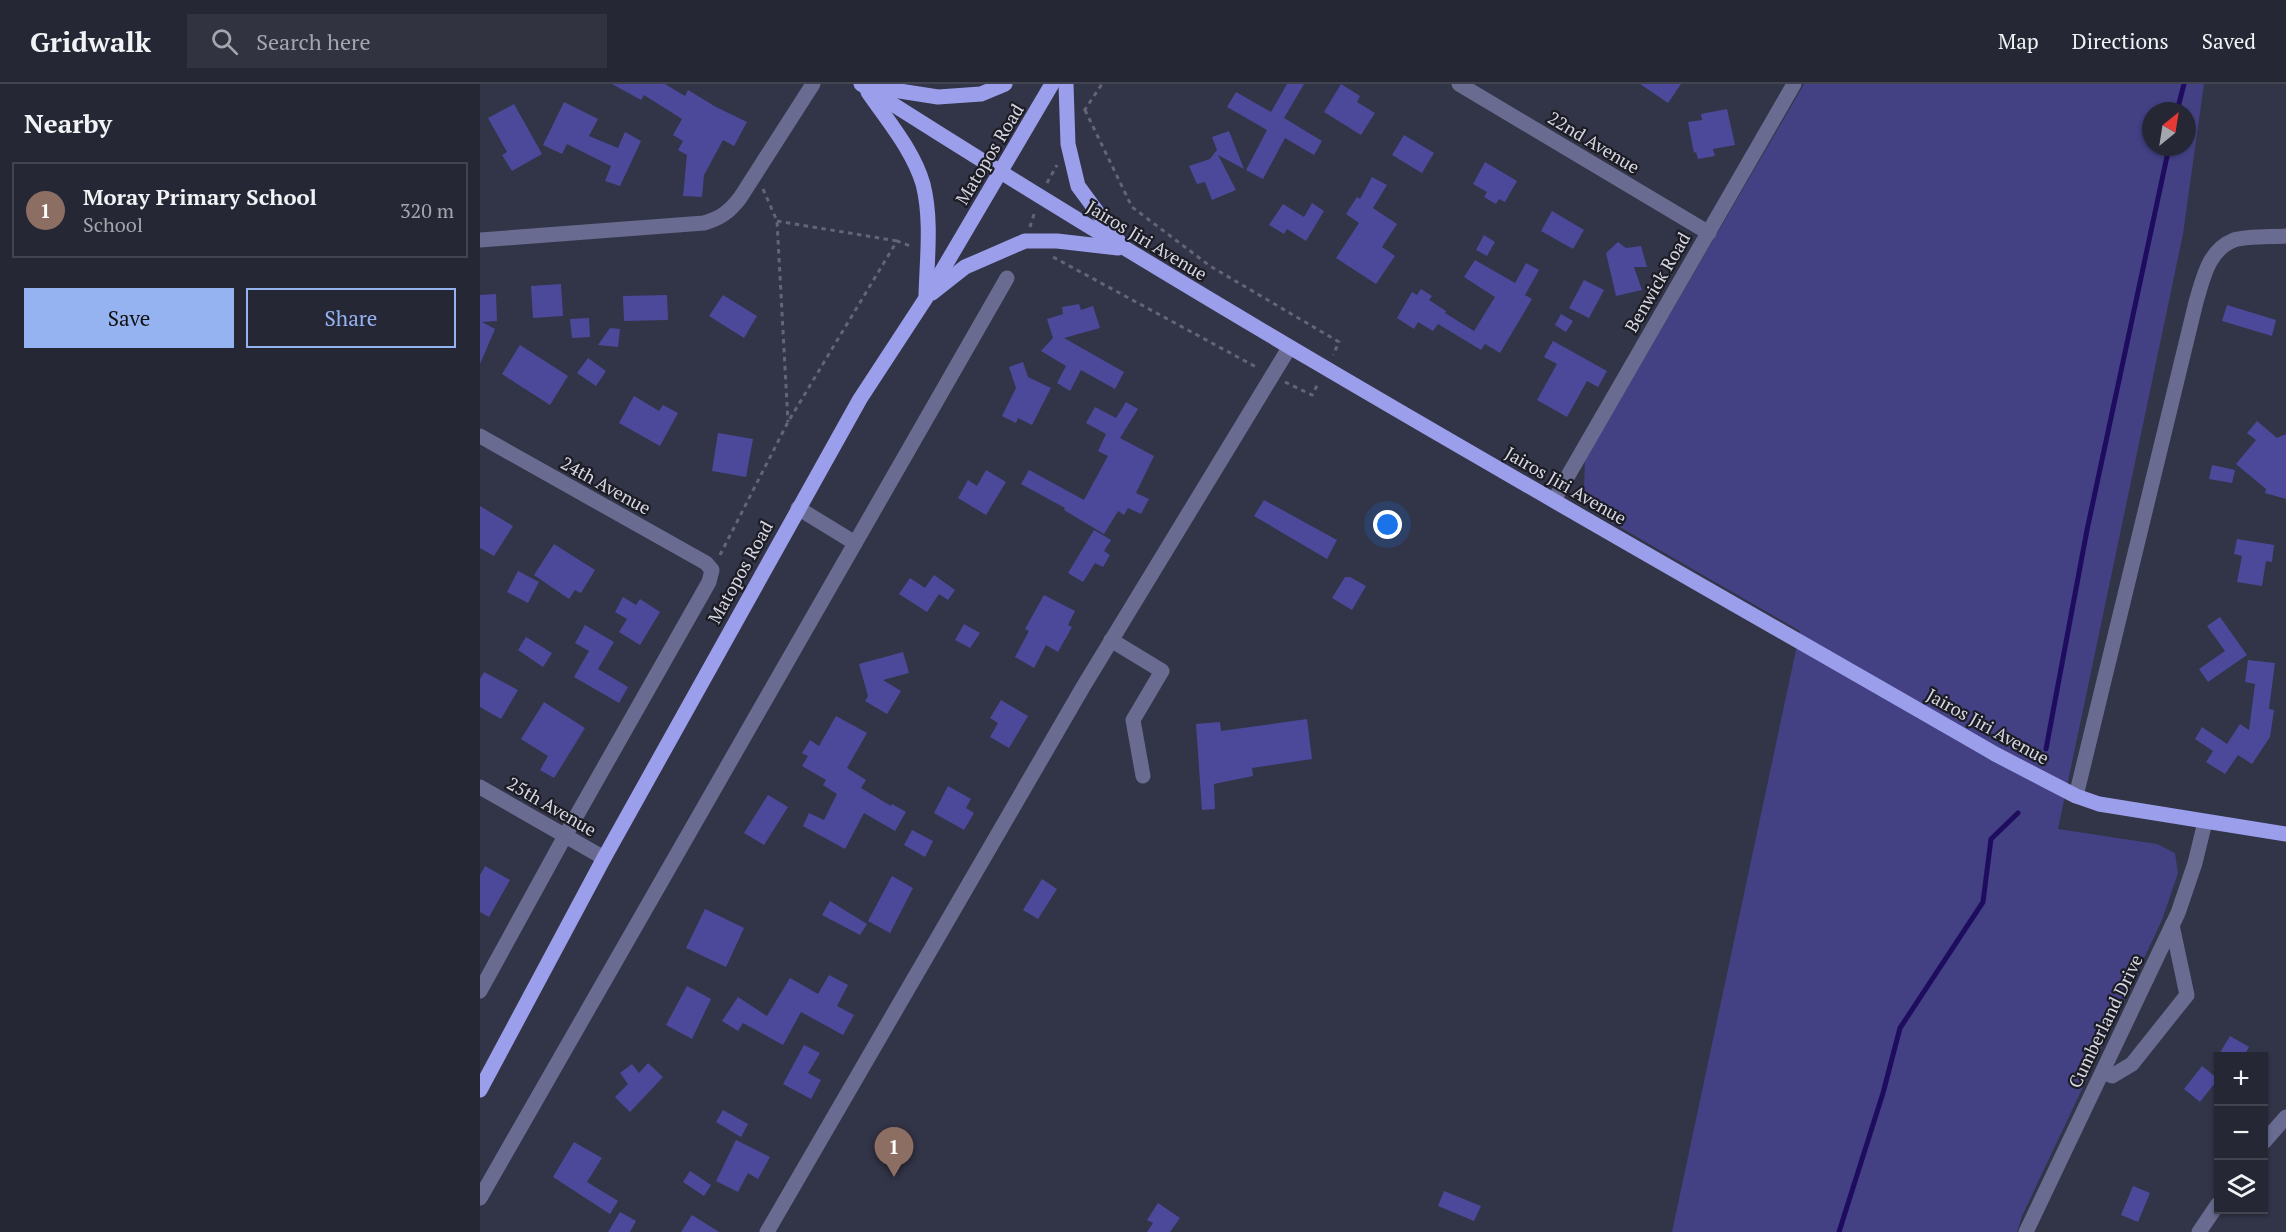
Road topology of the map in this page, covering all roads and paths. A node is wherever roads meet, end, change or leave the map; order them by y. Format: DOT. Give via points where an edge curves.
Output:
graph roads {
  1 [pos="813,84"];
  2 [pos="1005,84"];
  3 [pos="1052,84"];
  4 [pos="1066,84"];
  5 [pos="1102,84"];
  6 [pos="1459,84"];
  7 [pos="1794,84"];
  8 [pos="862,85"];
  9 [pos="1085,110"];
  10 [pos="1081,118"];
  11 [pos="1068,144"];
  12 [pos="755,174"];
  13 [pos="1001,174"];
  14 [pos="1040,197"];
  15 [pos="777,221"];
  16 [pos="1709,233"];
  17 [pos="2286,236"];
  18 [pos="480,240"];
  19 [pos="897,241"];
  20 [pos="1025,242"];
  21 [pos="1124,249"];
  22 [pos="927,251"];
  23 [pos="1007,278"];
  24 [pos="926,298"];
  25 [pos="1289,348"];
  26 [pos="1326,369"];
  27 [pos="1272,376"];
  28 [pos="788,422"];
  29 [pos="480,436"];
  30 [pos="1554,500"];
  31 [pos="798,508"];
  32 [pos="855,543"];
  33 [pos="712,570"];
  34 [pos="1111,640"];
  35 [pos="1143,776"];
  36 [pos="480,787"];
  37 [pos="2076,796"];
  38 [pos="2205,822"];
  39 [pos="2286,834"];
  40 [pos="565,836"];
  41 [pos="604,858"];
  42 [pos="2172,926"];
  43 [pos="480,991"];
  44 [pos="2103,1072"];
  45 [pos="480,1090"];
  46 [pos="2286,1118"];
  47 [pos="2268,1138"];
  48 [pos="480,1198"];
  49 [pos="2214,1210"];
  50 [pos="767,1232"];
  51 [pos="2026,1232"];
  52 [pos="2199,1232"];
  1 -- 12 [label="street"];
  2 -- 8 [label="main road" via="981,94 938,97"];
  3 -- 13 [label="main road, Matopos Road"];
  4 -- 11 [label="main road"];
  5 -- 9 [label="path"];
  6 -- 16 [label="street, 22nd Avenue"];
  7 -- 16 [label="street, Benwick Road"];
  8 -- 13 [label="main road, Jairos Jiri Avenue"];
  8 -- 22 [label="main road" via="904,145 922,181 927,201"];
  9 -- 10 [label="path"];
  9 -- 26 [label="path" via="1132,207 1210,266 1339,342"];
  11 -- 14 [label="path"];
  11 -- 21 [label="main road" via="1078,186"];
  12 -- 15 [label="path"];
  12 -- 18 [label="street" via="727,213 704,223"];
  13 -- 14 [label="main road, Jairos Jiri Avenue"];
  13 -- 24 [label="main road, Matopos Road"];
  14 -- 20 [label="path"];
  14 -- 21 [label="main road, Jairos Jiri Avenue"];
  15 -- 19 [label="path"];
  15 -- 28 [label="path"];
  16 -- 30 [label="street, Benwick Road"];
  17 -- 37 [label="street" via="2235,240 2208,263"];
  19 -- 22 [label="path"];
  19 -- 28 [label="path"];
  20 -- 21 [label="main road"];
  20 -- 24 [label="main road" via="965,267"];
  20 -- 27 [label="path"];
  21 -- 25 [label="main road, Jairos Jiri Avenue"];
  22 -- 24 [label="main road"];
  23 -- 32 [label="street"];
  24 -- 31 [label="main road, Matopos Road" via="860,399"];
  25 -- 26 [label="main road, Jairos Jiri Avenue"];
  25 -- 27 [label="street"];
  26 -- 27 [label="path" via="1312,395"];
  26 -- 30 [label="main road, Jairos Jiri Avenue"];
  27 -- 34 [label="street"];
  28 -- 33 [label="path"];
  29 -- 33 [label="street, 24th Avenue" via="706,562"];
  30 -- 37 [label="main road, Jairos Jiri Avenue" via="1995,754"];
  31 -- 32 [label="street"];
  31 -- 41 [label="main road, Matopos Road"];
  32 -- 48 [label="street"];
  33 -- 40 [label="street" via="710,582"];
  34 -- 35 [label="street" via="1162,671 1133,720"];
  34 -- 50 [label="street"];
  36 -- 40 [label="street, 25th Avenue"];
  37 -- 38 [label="main road, Jairos Jiri Avenue" via="2099,804"];
  38 -- 39 [label="main road, Jairos Jiri Avenue"];
  38 -- 42 [label="street, Cumberland Drive"];
  40 -- 41 [label="street, 25th Avenue"];
  40 -- 43 [label="street"];
  41 -- 45 [label="main road, Matopos Road"];
  42 -- 44 [label="street, Cumberland Drive"];
  42 -- 44 [label="street" via="2187,995 2132,1064 2112,1076"];
  44 -- 51 [label="street, Cumberland Drive"];
  46 -- 47 [label="street"];
  49 -- 52 [label="street"];
}
